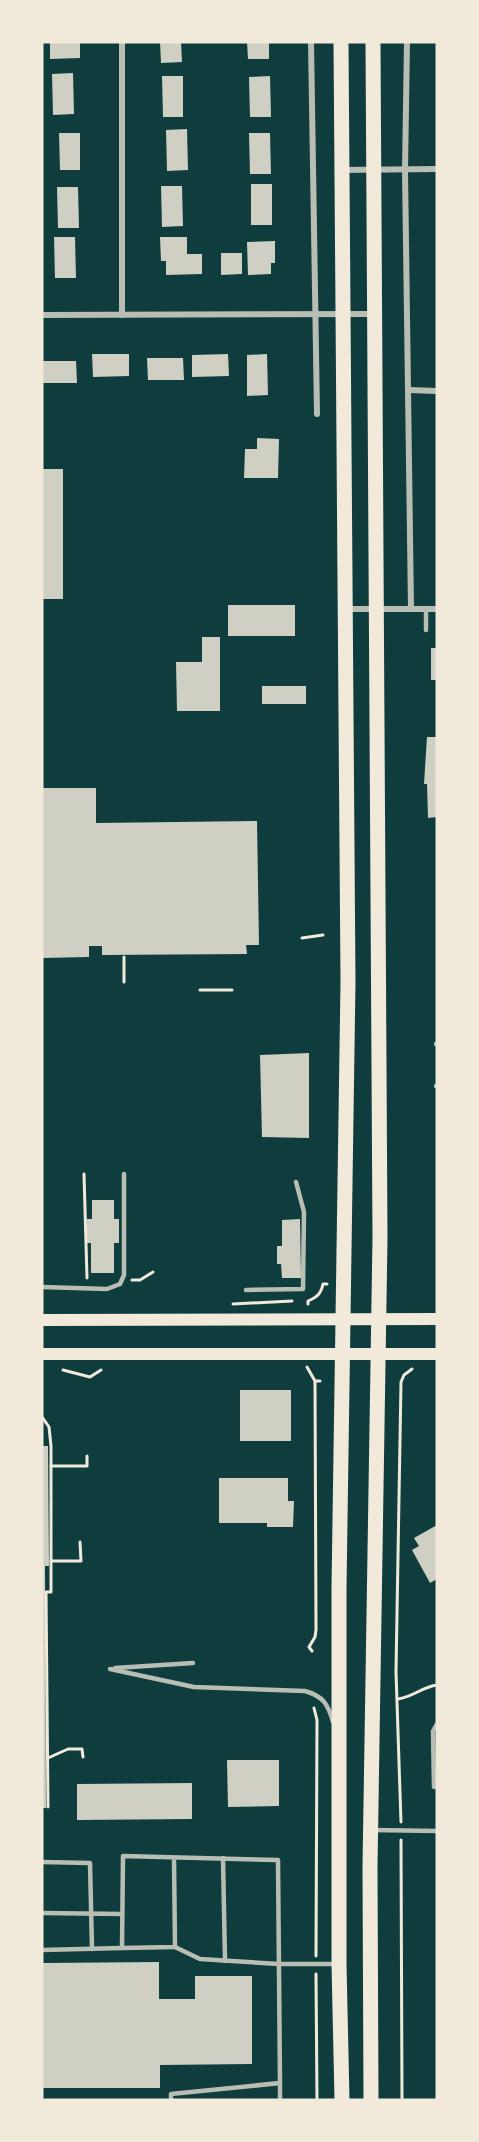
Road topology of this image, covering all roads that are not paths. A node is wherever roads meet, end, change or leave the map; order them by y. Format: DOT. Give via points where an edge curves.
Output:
graph roads {
  1 [pos="122,42"];
  2 [pos="311,42"];
  3 [pos="341,42"];
  4 [pos="373,42"];
  5 [pos="407,42"];
  6 [pos="373,169"];
  7 [pos="437,169"];
  8 [pos="342,170"];
  9 [pos="405,170"];
  10 [pos="375,314"];
  11 [pos="42,315"];
  12 [pos="122,315"];
  13 [pos="315,315"];
  14 [pos="343,315"];
  15 [pos="409,390"];
  16 [pos="437,391"];
  17 [pos="317,414"];
  18 [pos="345,609"];
  19 [pos="411,609"];
  20 [pos="426,609"];
  21 [pos="437,609"];
  22 [pos="376,610"];
  23 [pos="426,630"];
  24 [pos="124,1174"];
  25 [pos="296,1182"];
  26 [pos="42,1287"];
  27 [pos="246,1290"];
  28 [pos="343,1319"];
  29 [pos="379,1319"];
  30 [pos="437,1319"];
  31 [pos="42,1320"];
  32 [pos="42,1354"];
  33 [pos="437,1354"];
  34 [pos="341,1355"];
  35 [pos="378,1355"];
  36 [pos="193,1663"];
  37 [pos="437,1724"];
  38 [pos="435,1748"];
  39 [pos="339,1751"];
  40 [pos="437,1786"];
  41 [pos="372,1830"];
  42 [pos="437,1831"];
  43 [pos="174,1858"];
  44 [pos="223,1858"];
  45 [pos="42,1862"];
  46 [pos="42,1913"];
  47 [pos="90,1913"];
  48 [pos="122,1914"];
  49 [pos="175,1947"];
  50 [pos="122,1948"];
  51 [pos="92,1949"];
  52 [pos="42,1950"];
  53 [pos="225,1961"];
  54 [pos="279,1964"];
  55 [pos="339,1964"];
  56 [pos="280,2083"];
  57 [pos="171,2100"];
  58 [pos="280,2100"];
  59 [pos="342,2100"];
  60 [pos="371,2100"];
  1 -- 12 [label="street"];
  2 -- 13 [label="street"];
  3 -- 8 [label="main road"];
  4 -- 6 [label="main road"];
  5 -- 9 [label="street"];
  6 -- 8 [label="street"];
  6 -- 9 [label="street"];
  6 -- 10 [label="main road"];
  7 -- 9 [label="street"];
  8 -- 14 [label="main road"];
  9 -- 15 [label="street"];
  10 -- 14 [label="street"];
  10 -- 22 [label="main road"];
  11 -- 12 [label="street"];
  12 -- 13 [label="street"];
  13 -- 14 [label="street"];
  13 -- 17 [label="street"];
  14 -- 18 [label="main road"];
  15 -- 16 [label="street"];
  15 -- 19 [label="street"];
  18 -- 22 [label="street"];
  18 -- 28 [label="main road" via="348,982"];
  19 -- 20 [label="street"];
  19 -- 22 [label="street"];
  20 -- 21 [label="street"];
  20 -- 23 [label="lane"];
  22 -- 29 [label="main road"];
  24 -- 26 [label="lane" via="122,1280 117,1287"];
  25 -- 27 [label="lane" via="304,1212 303,1289"];
  28 -- 29 [label="main road"];
  28 -- 31 [label="main road"];
  28 -- 34 [label="main road"];
  29 -- 30 [label="main road"];
  29 -- 35 [label="main road"];
  32 -- 34 [label="main road"];
  33 -- 35 [label="main road"];
  34 -- 35 [label="main road"];
  34 -- 39 [label="main road"];
  35 -- 41 [label="main road"];
  36 -- 39 [label="lane" via="110,1669 194,1687 317,1694 326,1701"];
  37 -- 38 [label="lane"];
  38 -- 40 [label="lane"];
  39 -- 55 [label="main road"];
  41 -- 42 [label="lane"];
  41 -- 60 [label="main road"];
  43 -- 44 [label="lane"];
  43 -- 48 [label="lane" via="123,1856"];
  43 -- 49 [label="lane"];
  44 -- 53 [label="lane"];
  44 -- 54 [label="lane" via="278,1860"];
  45 -- 47 [label="lane" via="90,1863"];
  46 -- 47 [label="lane"];
  47 -- 48 [label="lane"];
  47 -- 51 [label="lane"];
  48 -- 50 [label="lane"];
  49 -- 50 [label="lane"];
  49 -- 53 [label="lane" via="200,1959"];
  50 -- 51 [label="lane"];
  51 -- 52 [label="lane"];
  53 -- 54 [label="lane"];
  54 -- 55 [label="lane"];
  54 -- 56 [label="lane"];
  55 -- 59 [label="main road"];
  56 -- 57 [label="lane" via="171,2094"];
  56 -- 58 [label="lane"];
}
